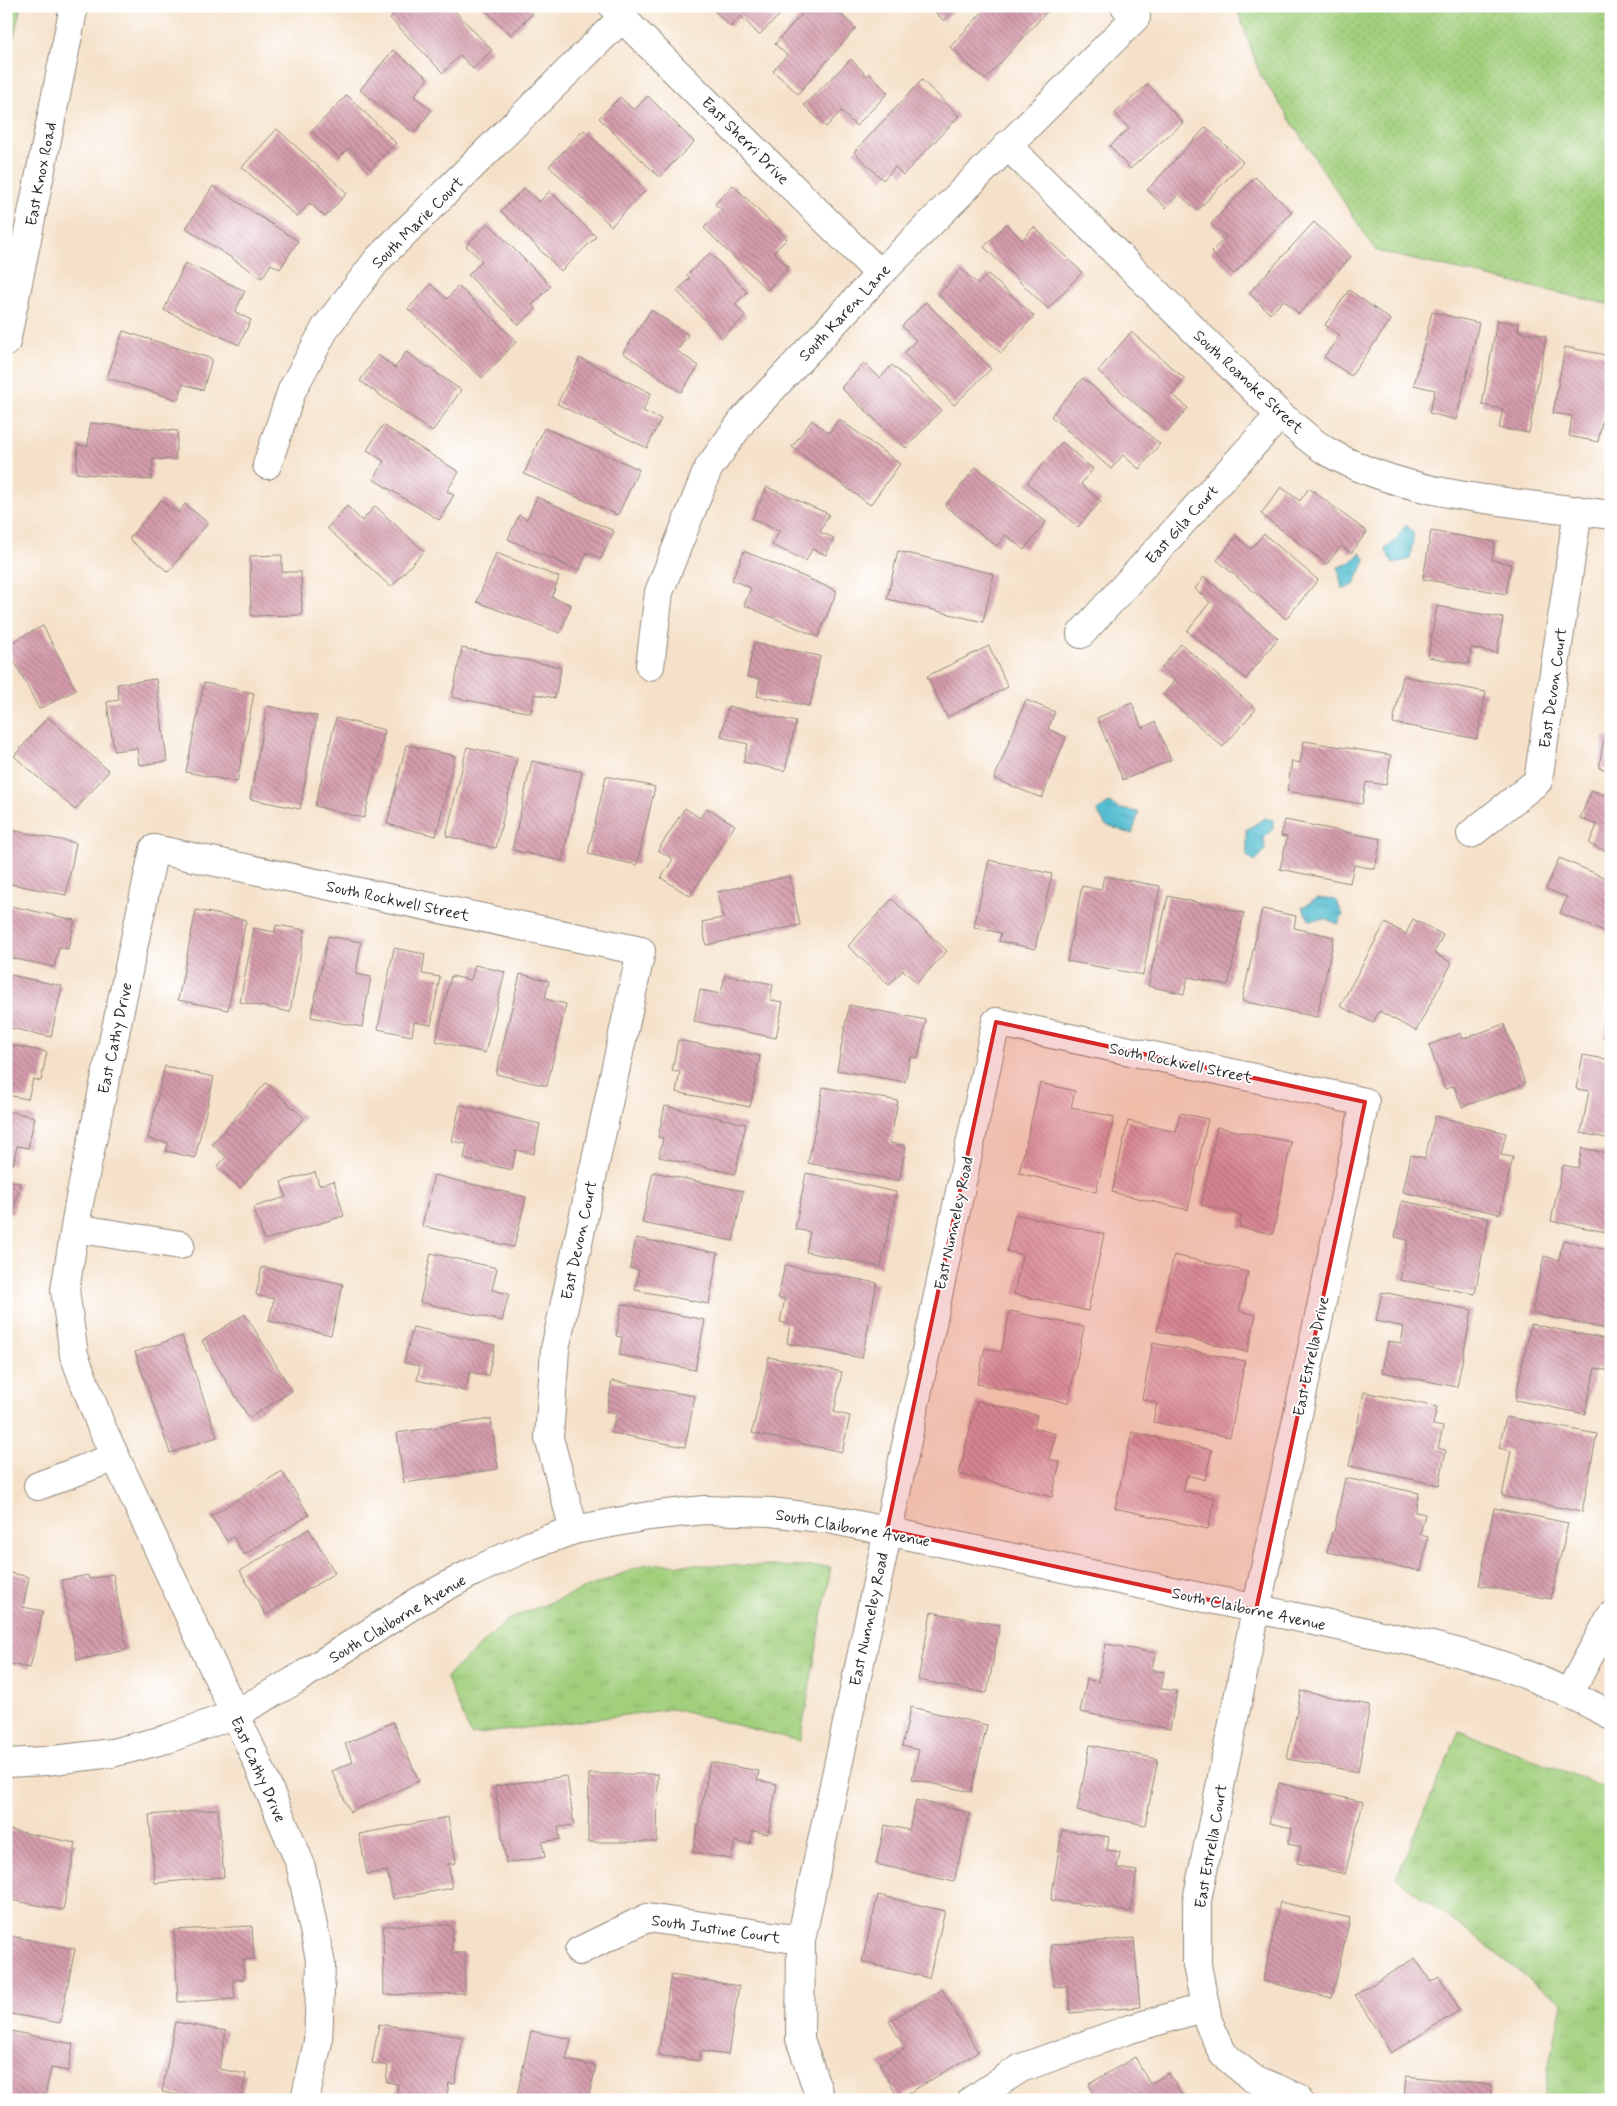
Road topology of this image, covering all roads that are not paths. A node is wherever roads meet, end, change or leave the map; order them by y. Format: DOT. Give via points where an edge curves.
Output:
graph roads {
  1 [pos="74,6"];
  2 [pos="618,12"];
  3 [pos="1131,12"];
  4 [pos="1008,145"];
  5 [pos="880,274"];
  6 [pos="6,342"];
  7 [pos="1280,415"];
  8 [pos="267,466"];
  9 [pos="1578,510"];
  10 [pos="1611,515"];
  11 [pos="1081,634"];
  12 [pos="650,666"];
  13 [pos="1471,834"];
  14 [pos="154,849"];
  15 [pos="641,951"];
  16 [pos="996,1022"];
  17 [pos="1365,1102"];
  18 [pos="75,1228"];
  19 [pos="180,1245"];
  20 [pos="115,1457"];
  21 [pos="38,1486"];
  22 [pos="574,1530"];
  23 [pos="887,1530"];
  24 [pos="1256,1610"];
  25 [pos="1611,1616"];
  26 [pos="1569,1693"];
  27 [pos="235,1714"];
  28 [pos="1611,1715"];
  29 [pos="6,1763"];
  30 [pos="801,1940"];
  31 [pos="579,1951"];
  32 [pos="1205,2007"];
  33 [pos="1297,2097"];
  34 [pos="305,2100"];
  35 [pos="821,2100"];
  36 [pos="972,2100"];
  1 -- 6 [label="street, East Knox Road"];
  2 -- 5 [label="street, East Sherri Drive"];
  2 -- 8 [label="street, South Marie Court" via="378,259 321,335 292,390"];
  3 -- 4 [label="street, South Karen Lane"];
  4 -- 5 [label="street, South Karen Lane"];
  4 -- 7 [label="street, South Roanoke Street"];
  5 -- 12 [label="street, South Karen Lane" via="743,420 708,469 660,592"];
  7 -- 9 [label="street, South Roanoke Street" via="1328,452 1383,477 1445,493"];
  7 -- 11 [label="street, East Gila Court"];
  9 -- 10 [label="street, South Roanoke Street"];
  9 -- 13 [label="street, East Devon Court" via="1538,781"];
  14 -- 15 [label="street, South Rockwell Street"];
  14 -- 18 [label="street, East Cathy Drive"];
  15 -- 22 [label="street, East Devon Court" via="555,1349 549,1438"];
  16 -- 17 [label="street, South Rockwell Street"];
  16 -- 23 [label="street, East Nunneley Road"];
  17 -- 24 [label="street, East Estrella Drive"];
  18 -- 19 [label="street"];
  18 -- 20 [label="street, East Cathy Drive" via="65,1290 74,1354"];
  20 -- 21 [label="street"];
  20 -- 27 [label="street, East Cathy Drive"];
  22 -- 23 [label="street, South Claiborne Avenue" via="704,1510 770,1512"];
  22 -- 27 [label="street, South Claiborne Avenue" via="489,1565 419,1601 294,1681"];
  23 -- 24 [label="street, South Claiborne Avenue"];
  23 -- 30 [label="street, East Nunneley Road"];
  24 -- 26 [label="street, South Claiborne Avenue" via="1470,1655"];
  24 -- 32 [label="street, East Estrella Court" via="1197,1900 1197,1965"];
  25 -- 26 [label="street"];
  26 -- 28 [label="street, South Claiborne Avenue"];
  27 -- 29 [label="street, South Claiborne Avenue" via="112,1753"];
  27 -- 34 [label="street, East Cathy Drive" via="300,1862 321,1964 318,2042"];
  30 -- 31 [label="street, South Justine Court" via="647,1918"];
  30 -- 35 [label="street, East Nunneley Road" via="800,2039"];
  32 -- 33 [label="street, East Estrella Court" via="1208,2022 1223,2054 1252,2078"];
  32 -- 36 [label="street" via="1130,2029 1021,2068"];
}
